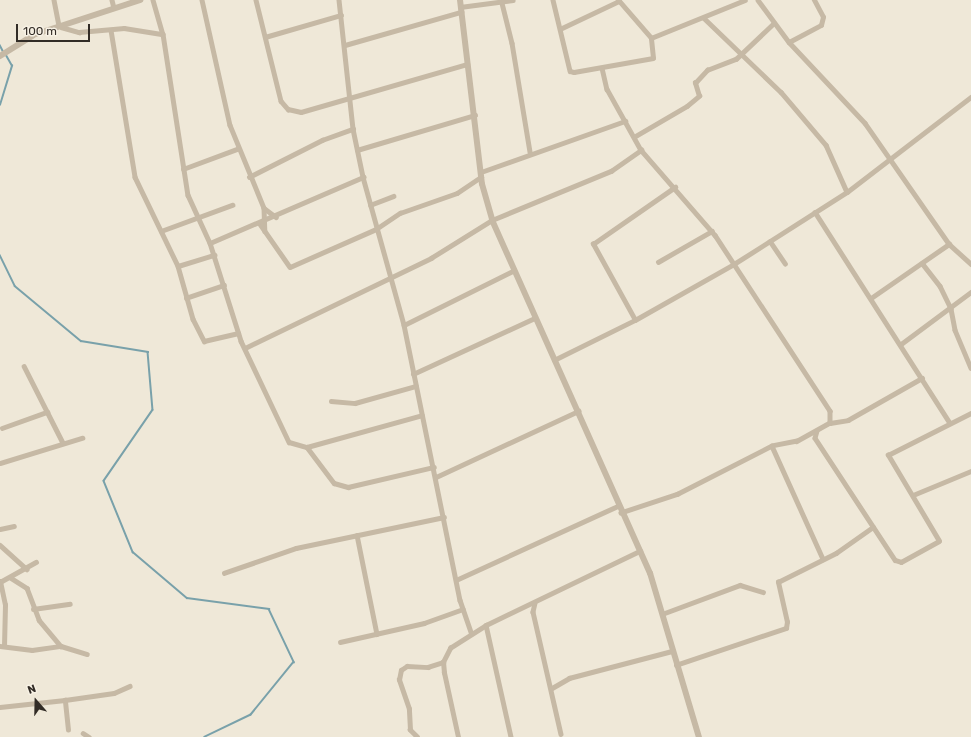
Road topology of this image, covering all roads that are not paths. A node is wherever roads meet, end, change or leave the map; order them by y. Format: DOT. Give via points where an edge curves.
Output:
graph roads {
  1 [pos="54,0"];
  2 [pos="112,0"];
  3 [pos="140,0"];
  4 [pos="154,0"];
  5 [pos="202,0"];
  6 [pos="256,0"];
  7 [pos="339,0"];
  8 [pos="513,0"];
  9 [pos="553,0"];
  10 [pos="618,0"];
  11 [pos="745,0"];
  12 [pos="758,0"];
  13 [pos="814,0"];
  14 [pos="502,3"];
  15 [pos="460,4"];
  16 [pos="114,8"];
  17 [pos="341,15"];
  18 [pos="704,18"];
  19 [pos="774,22"];
  20 [pos="58,25"];
  21 [pos="562,28"];
  22 [pos="111,30"];
  23 [pos="163,34"];
  24 [pos="265,37"];
  25 [pos="651,38"];
  26 [pos="789,42"];
  27 [pos="345,45"];
  28 [pos="738,54"];
  29 [pos="1,55"];
  30 [pos="467,64"];
  31 [pos="602,68"];
  32 [pos="351,96"];
  33 [pos="971,97"];
  34 [pos="475,115"];
  35 [pos="625,121"];
  36 [pos="353,129"];
  37 [pos="634,137"];
  38 [pos="237,149"];
  39 [pos="357,150"];
  40 [pos="641,150"];
  41 [pos="530,152"];
  42 [pos="891,156"];
  43 [pos="183,169"];
  44 [pos="481,175"];
  45 [pos="249,177"];
  46 [pos="363,177"];
  47 [pos="675,187"];
  48 [pos="847,192"];
  49 [pos="393,196"];
  50 [pos="370,205"];
  51 [pos="232,206"];
  52 [pos="264,208"];
  53 [pos="815,212"];
  54 [pos="276,217"];
  55 [pos="198,218"];
  56 [pos="492,220"];
  57 [pos="266,221"];
  58 [pos="260,224"];
  59 [pos="376,229"];
  60 [pos="712,230"];
  61 [pos="161,231"];
  62 [pos="265,231"];
  63 [pos="770,241"];
  64 [pos="210,243"];
  65 [pos="949,244"];
  66 [pos="214,255"];
  67 [pos="658,262"];
  68 [pos="785,263"];
  69 [pos="922,263"];
  70 [pos="734,264"];
  71 [pos="971,264"];
  72 [pos="178,266"];
  73 [pos="513,271"];
  74 [pos="391,276"];
  75 [pos="224,286"];
  76 [pos="971,292"];
  77 [pos="186,298"];
  78 [pos="871,298"];
  79 [pos="951,309"];
  80 [pos="535,318"];
  81 [pos="635,320"];
  82 [pos="404,325"];
  83 [pos="238,333"];
  84 [pos="901,344"];
  85 [pos="245,348"];
  86 [pos="554,360"];
  87 [pos="24,366"];
  88 [pos="971,368"];
  89 [pos="413,374"];
  90 [pos="922,378"];
  91 [pos="416,386"];
  92 [pos="331,401"];
  93 [pos="578,411"];
  94 [pos="47,412"];
  95 [pos="971,413"];
  96 [pos="422,415"];
  97 [pos="830,423"];
  98 [pos="950,423"];
  99 [pos="2,428"];
  100 [pos="817,431"];
  101 [pos="82,438"];
  102 [pos="63,443"];
  103 [pos="772,446"];
  104 [pos="307,447"];
  105 [pos="0,463"];
  106 [pos="434,467"];
  107 [pos="971,471"];
  108 [pos="436,477"];
  109 [pos="913,495"];
  110 [pos="618,506"];
  111 [pos="621,513"];
  112 [pos="444,517"];
  113 [pos="14,526"];
  114 [pos="873,527"];
  115 [pos="0,529"];
  116 [pos="357,535"];
  117 [pos="0,545"];
  118 [pos="640,551"];
  119 [pos="823,559"];
  120 [pos="36,562"];
  121 [pos="27,569"];
  122 [pos="224,574"];
  123 [pos="11,578"];
  124 [pos="456,580"];
  125 [pos="763,592"];
  126 [pos="535,603"];
  127 [pos="70,604"];
  128 [pos="528,606"];
  129 [pos="33,609"];
  130 [pos="463,609"];
  131 [pos="533,612"];
  132 [pos="662,614"];
  133 [pos="486,624"];
  134 [pos="471,632"];
  135 [pos="376,634"];
  136 [pos="340,642"];
  137 [pos="2,646"];
  138 [pos="61,646"];
  139 [pos="672,651"];
  140 [pos="87,654"];
  141 [pos="443,662"];
  142 [pos="676,664"];
  143 [pos="130,686"];
  144 [pos="552,688"];
  145 [pos="65,700"];
  146 [pos="0,708"];
  147 [pos="68,730"];
  148 [pos="83,733"];
  149 [pos="561,734"];
  150 [pos="89,737"];
  151 [pos="417,737"];
  152 [pos="458,737"];
  153 [pos="511,737"];
  154 [pos="699,737"];
  1 -- 20 [label="street"];
  2 -- 16 [label="street"];
  3 -- 16 [label="street"];
  4 -- 23 [label="street"];
  5 -- 38 [label="street"];
  6 -- 24 [label="street"];
  7 -- 17 [label="street"];
  8 -- 14 [label="street"];
  9 -- 21 [label="street"];
  10 -- 21 [label="street"];
  10 -- 25 [label="street"];
  11 -- 18 [label="street"];
  12 -- 19 [label="street"];
  13 -- 26 [label="street" via="823,17 821,24"];
  14 -- 15 [label="street"];
  14 -- 41 [label="street" via="512,43"];
  15 -- 27 [label="street"];
  15 -- 30 [label="street"];
  16 -- 20 [label="street"];
  17 -- 24 [label="street"];
  17 -- 27 [label="street"];
  18 -- 25 [label="street"];
  18 -- 28 [label="street"];
  19 -- 26 [label="street"];
  19 -- 28 [label="street"];
  20 -- 22 [label="street" via="80,32"];
  20 -- 29 [label="street" via="10,48"];
  21 -- 31 [label="street" via="571,72"];
  22 -- 23 [label="street"];
  22 -- 61 [label="street" via="136,177"];
  23 -- 43 [label="street"];
  24 -- 32 [label="street" via="282,105 301,112"];
  25 -- 31 [label="street" via="652,59"];
  26 -- 42 [label="street" via="818,70"];
  27 -- 32 [label="street"];
  28 -- 37 [label="street" via="730,63 705,72 695,83 699,96 687,106"];
  28 -- 48 [label="street" via="781,92 826,145"];
  30 -- 32 [label="street"];
  30 -- 34 [label="street"];
  31 -- 35 [label="street" via="607,89"];
  32 -- 36 [label="street"];
  33 -- 42 [label="street"];
  34 -- 39 [label="street"];
  34 -- 44 [label="street"];
  35 -- 37 [label="street"];
  35 -- 41 [label="street"];
  36 -- 39 [label="street"];
  36 -- 45 [label="street" via="322,140"];
  37 -- 40 [label="street"];
  38 -- 43 [label="street"];
  38 -- 45 [label="street"];
  39 -- 46 [label="street"];
  40 -- 47 [label="street"];
  40 -- 56 [label="street" via="611,171"];
  41 -- 44 [label="street"];
  42 -- 48 [label="street"];
  42 -- 65 [label="street"];
  43 -- 55 [label="street"];
  44 -- 56 [label="street"];
  44 -- 59 [label="street" via="457,193 400,213"];
  45 -- 52 [label="street"];
  46 -- 50 [label="street"];
  46 -- 54 [label="street"];
  47 -- 60 [label="street"];
  47 -- 81 [label="street" via="593,244"];
  48 -- 53 [label="street"];
  49 -- 50 [label="street"];
  50 -- 59 [label="street"];
  51 -- 55 [label="street"];
  52 -- 54 [label="street"];
  52 -- 57 [label="street"];
  53 -- 63 [label="street"];
  53 -- 78 [label="street"];
  54 -- 57 [label="street"];
  55 -- 61 [label="street"];
  55 -- 64 [label="street"];
  56 -- 73 [label="street"];
  56 -- 74 [label="street" via="453,246"];
  57 -- 58 [label="street"];
  57 -- 62 [label="street"];
  58 -- 62 [label="street"];
  58 -- 64 [label="street"];
  59 -- 62 [label="street" via="290,267"];
  59 -- 74 [label="street"];
  60 -- 67 [label="street"];
  60 -- 70 [label="street"];
  61 -- 72 [label="street"];
  63 -- 68 [label="street"];
  63 -- 70 [label="street"];
  64 -- 66 [label="street"];
  65 -- 69 [label="street"];
  65 -- 71 [label="street"];
  66 -- 72 [label="street"];
  66 -- 75 [label="street"];
  69 -- 78 [label="street"];
  69 -- 79 [label="street" via="940,286"];
  70 -- 81 [label="street"];
  70 -- 97 [label="street" via="830,411"];
  72 -- 77 [label="street"];
  73 -- 80 [label="street"];
  73 -- 82 [label="street"];
  74 -- 82 [label="street"];
  74 -- 85 [label="street"];
  75 -- 77 [label="street"];
  75 -- 83 [label="street"];
  76 -- 79 [label="street"];
  77 -- 83 [label="street" via="204,341"];
  78 -- 84 [label="street"];
  79 -- 84 [label="street"];
  79 -- 88 [label="street" via="955,330"];
  80 -- 86 [label="street"];
  80 -- 89 [label="street"];
  81 -- 86 [label="street"];
  82 -- 89 [label="street"];
  83 -- 85 [label="street"];
  84 -- 90 [label="street"];
  85 -- 104 [label="street" via="289,442"];
  86 -- 93 [label="street"];
  87 -- 94 [label="street"];
  89 -- 91 [label="street"];
  90 -- 97 [label="street" via="848,420"];
  90 -- 98 [label="street"];
  91 -- 92 [label="street" via="355,403"];
  91 -- 96 [label="street"];
  93 -- 108 [label="street"];
  93 -- 110 [label="street"];
  94 -- 99 [label="street"];
  94 -- 102 [label="street"];
  95 -- 98 [label="street"];
  96 -- 104 [label="street"];
  96 -- 106 [label="street"];
  97 -- 100 [label="street"];
  98 -- 109 [label="street" via="888,455"];
  100 -- 103 [label="street" via="810,432 797,441"];
  100 -- 114 [label="street" via="815,438"];
  101 -- 102 [label="street"];
  102 -- 105 [label="street"];
  103 -- 111 [label="street" via="678,494"];
  103 -- 119 [label="street"];
  104 -- 106 [label="street" via="318,466 334,483 348,487"];
  106 -- 108 [label="street"];
  107 -- 109 [label="street"];
  108 -- 112 [label="street"];
  109 -- 114 [label="street" via="938,544 897,562"];
  110 -- 111 [label="street"];
  110 -- 124 [label="street"];
  111 -- 118 [label="street"];
  112 -- 116 [label="street"];
  112 -- 124 [label="street"];
  113 -- 115 [label="street"];
  114 -- 119 [label="street"];
  116 -- 122 [label="street" via="296,548"];
  116 -- 135 [label="street"];
  117 -- 121 [label="street"];
  118 -- 126 [label="street"];
  118 -- 132 [label="street"];
  119 -- 142 [label="street" via="778,582 788,622 786,628"];
  120 -- 121 [label="street"];
  121 -- 123 [label="street"];
  123 -- 129 [label="street" via="27,588"];
  123 -- 137 [label="street" via="0,582 5,605"];
  124 -- 130 [label="street"];
  125 -- 132 [label="street" via="740,585"];
  126 -- 128 [label="street"];
  126 -- 131 [label="street"];
  127 -- 129 [label="street"];
  128 -- 131 [label="street"];
  128 -- 133 [label="street"];
  129 -- 138 [label="street"];
  130 -- 134 [label="street"];
  130 -- 135 [label="street"];
  131 -- 144 [label="street"];
  132 -- 139 [label="street"];
  133 -- 134 [label="street"];
  133 -- 153 [label="street"];
  134 -- 141 [label="street" via="450,648"];
  135 -- 136 [label="street"];
  137 -- 138 [label="street" via="32,650"];
  138 -- 140 [label="street"];
  139 -- 142 [label="street"];
  139 -- 144 [label="street" via="569,678"];
  141 -- 151 [label="street" via="428,667 407,666 401,670 400,685 409,709 410,730"];
  141 -- 152 [label="street"];
  142 -- 154 [label="street"];
  143 -- 145 [label="street" via="114,693"];
  144 -- 149 [label="street"];
  145 -- 146 [label="street"];
  145 -- 147 [label="street"];
  148 -- 150 [label="street"];
}
